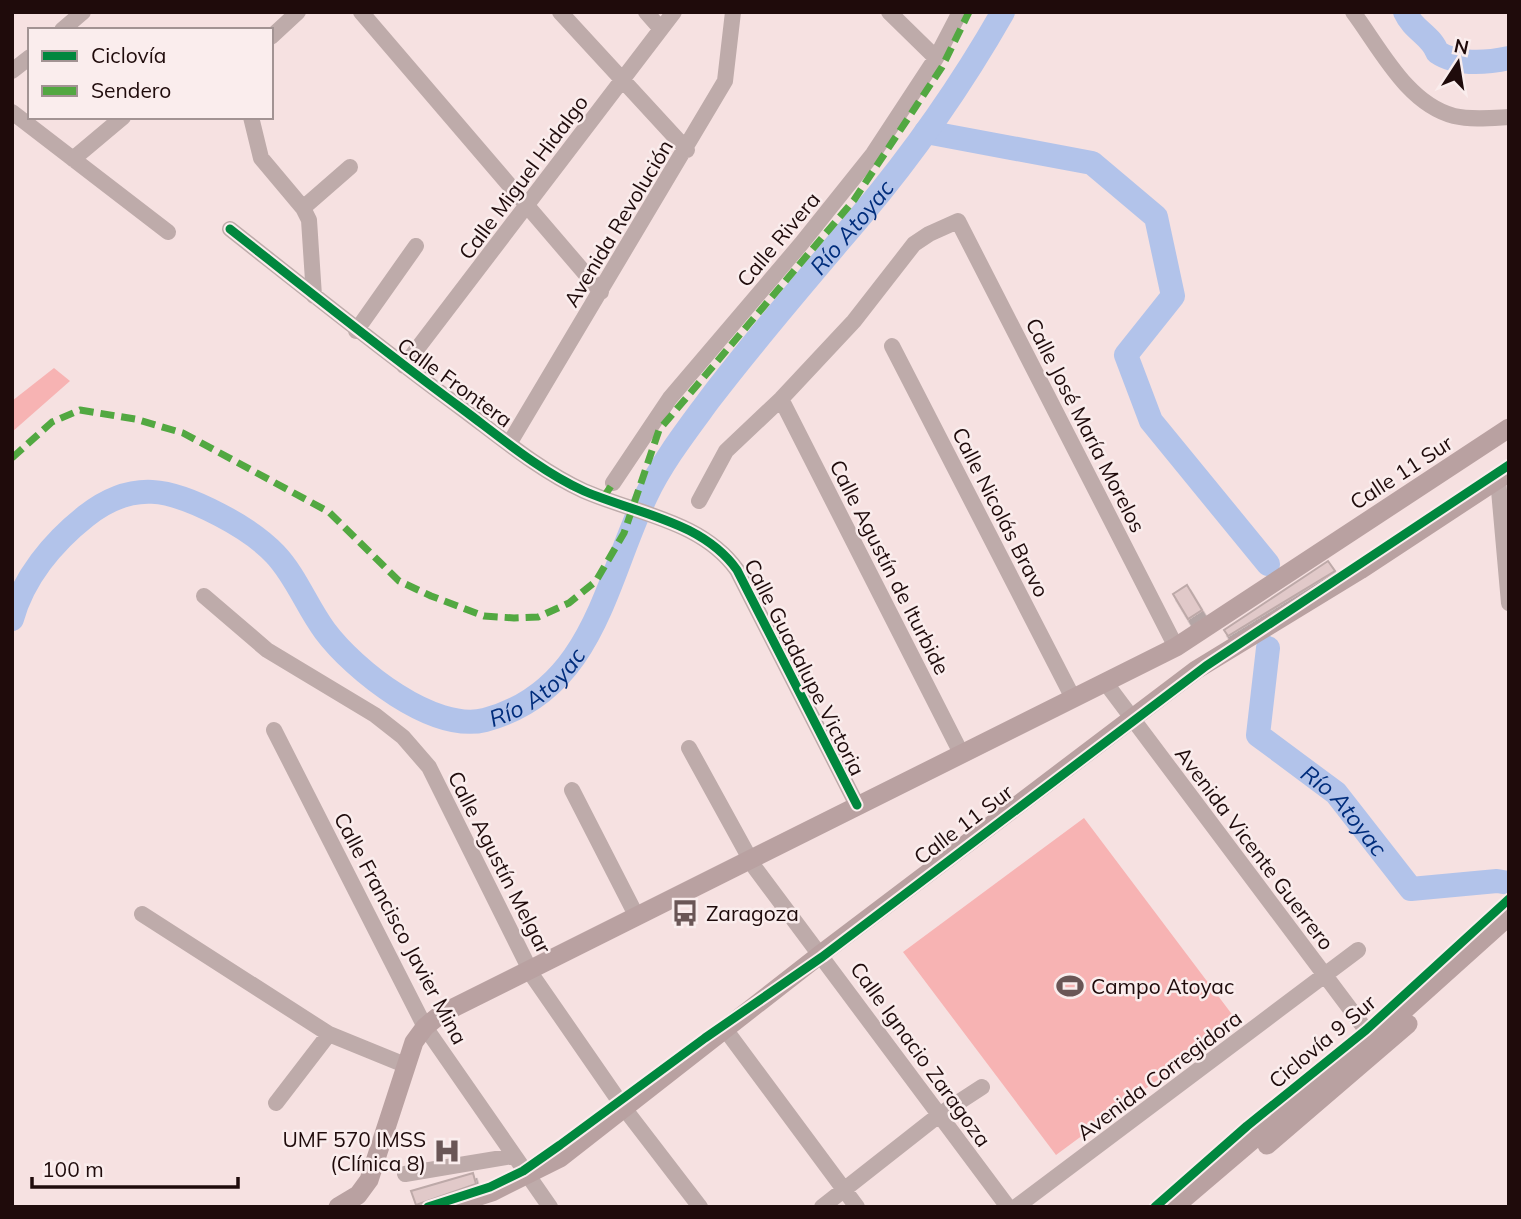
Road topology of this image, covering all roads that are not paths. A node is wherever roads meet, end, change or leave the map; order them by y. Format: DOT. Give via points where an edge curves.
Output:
graph roads {
  1 [pos="83,12"];
  2 [pos="298,12"];
  3 [pos="361,12"];
  4 [pos="560,12"];
  5 [pos="646,12"];
  6 [pos="674,12"];
  7 [pos="733,12"];
  8 [pos="888,12"];
  9 [pos="960,12"];
  10 [pos="1353,12"];
  11 [pos="64,28"];
  12 [pos="660,28"];
  13 [pos="273,35"];
  14 [pos="936,58"];
  15 [pos="28,59"];
  16 [pos="12,71"];
  17 [pos="624,79"];
  18 [pos="12,112"];
  19 [pos="1509,117"];
  20 [pos="121,119"];
  21 [pos="252,119"];
  22 [pos="687,150"];
  23 [pos="73,159"];
  24 [pos="350,167"];
  25 [pos="528,205"];
  26 [pos="303,208"];
  27 [pos="230,229"];
  28 [pos="169,232"];
  29 [pos="416,246"];
  30 [pos="601,292"];
  31 [pos="314,296"];
  32 [pos="356,331"];
  33 [pos="892,346"];
  34 [pos="404,366"];
  35 [pos="781,399"];
  36 [pos="1509,428"];
  37 [pos="509,444"];
  38 [pos="1504,475"];
  39 [pos="613,483"];
  40 [pos="699,501"];
  41 [pos="681,527"];
  42 [pos="204,596"];
  43 [pos="1509,603"];
  44 [pos="1176,647"];
  45 [pos="1105,682"];
  46 [pos="1073,698"];
  47 [pos="1130,718"];
  48 [pos="274,730"];
  49 [pos="689,748"];
  50 [pos="961,753"];
  51 [pos="572,790"];
  52 [pos="857,805"];
  53 [pos="750,860"];
  54 [pos="142,914"];
  55 [pos="636,915"];
  56 [pos="1509,916"];
  57 [pos="1509,932"];
  58 [pos="1359,950"];
  59 [pos="821,954"];
  60 [pos="530,969"];
  61 [pos="1326,977"];
  62 [pos="725,1029"];
  63 [pos="428,1032"];
  64 [pos="329,1034"];
  65 [pos="1378,1043"];
  66 [pos="405,1065"];
  67 [pos="982,1087"];
  68 [pos="276,1103"];
  69 [pos="624,1108"];
  70 [pos="939,1115"];
  71 [pos="513,1156"];
  72 [pos="405,1174"];
  73 [pos="527,1176"];
  74 [pos="844,1190"];
  75 [pos="338,1207"];
  76 [pos="445,1207"];
  77 [pos="551,1207"];
  78 [pos="700,1207"];
  79 [pos="822,1207"];
  80 [pos="857,1207"];
  81 [pos="1008,1207"];
  82 [pos="1016,1207"];
  83 [pos="1174,1207"];
  84 [pos="1193,1207"];
  1 -- 11 [label="street"];
  2 -- 13 [label="street"];
  3 -- 25 [label="street"];
  4 -- 17 [label="street"];
  5 -- 12 [label="street"];
  6 -- 12 [label="street, Calle Miguel Hidalgo"];
  7 -- 22 [label="street, Avenida Revolución" via="725,81"];
  8 -- 14 [label="street"];
  9 -- 14 [label="street, Calle Rivera"];
  10 -- 19 [label="street" via="1411,90 1427,104 1454,116"];
  12 -- 17 [label="street, Calle Miguel Hidalgo"];
  14 -- 39 [label="street, Calle Rivera" via="846,190 670,398"];
  15 -- 16 [label="street"];
  17 -- 22 [label="street"];
  17 -- 25 [label="street, Calle Miguel Hidalgo"];
  18 -- 23 [label="street"];
  20 -- 23 [label="street"];
  21 -- 26 [label="street" via="264,164"];
  22 -- 30 [label="street, Avenida Revolución"];
  23 -- 28 [label="street"];
  24 -- 26 [label="street"];
  25 -- 30 [label="street"];
  25 -- 34 [label="street, Calle Miguel Hidalgo"];
  26 -- 31 [label="street" via="311,239"];
  27 -- 31 [label="street, Calle Frontera"];
  29 -- 32 [label="street"];
  30 -- 37 [label="street, Avenida Revolución"];
  31 -- 32 [label="street, Calle Frontera"];
  32 -- 34 [label="street, Calle Frontera"];
  33 -- 46 [label="street, Calle Nicolás Bravo"];
  34 -- 37 [label="street, Calle Frontera"];
  35 -- 40 [label="street" via="726,451"];
  35 -- 44 [label="street, Calle José María Morelos" via="854,321 914,244 958,222"];
  35 -- 50 [label="street, Calle Agustín de Iturbide"];
  36 -- 44 [label="main road, Calle 11 Sur"];
  37 -- 41 [label="street, Calle Frontera" via="571,485"];
  38 -- 43 [label="street"];
  38 -- 47 [label="main road, Calle 11 Sur" via="1196,670"];
  41 -- 52 [label="street, Calle Guadalupe Victoria" via="711,543 737,570"];
  42 -- 60 [label="street, Calle Agustín Melgar" via="267,650 403,737 429,767"];
  44 -- 45 [label="main road, Calle 11 Sur"];
  45 -- 46 [label="main road, Calle 11 Sur"];
  45 -- 47 [label="street, Avenida Vicente Guerrero"];
  46 -- 50 [label="main road, Calle 11 Sur"];
  47 -- 59 [label="main road, Calle 11 Sur"];
  47 -- 61 [label="street, Avenida Vicente Guerrero"];
  48 -- 63 [label="street, Calle Francisco Javier Mina"];
  49 -- 53 [label="street, Calle Ignacio Zaragoza"];
  50 -- 52 [label="main road, Calle 11 Sur"];
  51 -- 55 [label="street"];
  52 -- 53 [label="main road, Calle 11 Sur"];
  53 -- 55 [label="main road, Calle 11 Sur"];
  53 -- 59 [label="street, Calle Ignacio Zaragoza"];
  54 -- 64 [label="street"];
  55 -- 60 [label="main road, Calle 11 Sur"];
  56 -- 65 [label="main road"];
  57 -- 65 [label="main road"];
  58 -- 61 [label="street, Avenida Corregidora"];
  59 -- 62 [label="main road, Calle 11 Sur"];
  59 -- 70 [label="street, Calle Ignacio Zaragoza"];
  60 -- 63 [label="main road, Calle 11 Sur" via="441,1014"];
  60 -- 69 [label="street, Calle Agustín Melgar"];
  61 -- 65 [label="street, Avenida Vicente Guerrero"];
  61 -- 82 [label="street, Avenida Corregidora"];
  62 -- 69 [label="main road, Calle 11 Sur"];
  62 -- 74 [label="street"];
  63 -- 66 [label="main road, Calle 11 Sur"];
  63 -- 71 [label="street, Calle Francisco Javier Mina"];
  64 -- 66 [label="street"];
  64 -- 68 [label="street"];
  65 -- 83 [label="main road"];
  65 -- 84 [label="main road"];
  66 -- 75 [label="main road, Calle 11 Sur" via="369,1180 358,1195"];
  67 -- 70 [label="street"];
  69 -- 73 [label="main road, Calle 11 Sur" via="560,1158"];
  69 -- 78 [label="street, Calle Agustín Melgar"];
  70 -- 74 [label="street"];
  70 -- 81 [label="street, Calle Ignacio Zaragoza"];
  71 -- 72 [label="street"];
  71 -- 73 [label="street, Calle Francisco Javier Mina"];
  73 -- 76 [label="main road, Calle 11 Sur"];
  73 -- 77 [label="street, Calle Francisco Javier Mina"];
  74 -- 79 [label="street"];
  74 -- 80 [label="street"];
}
